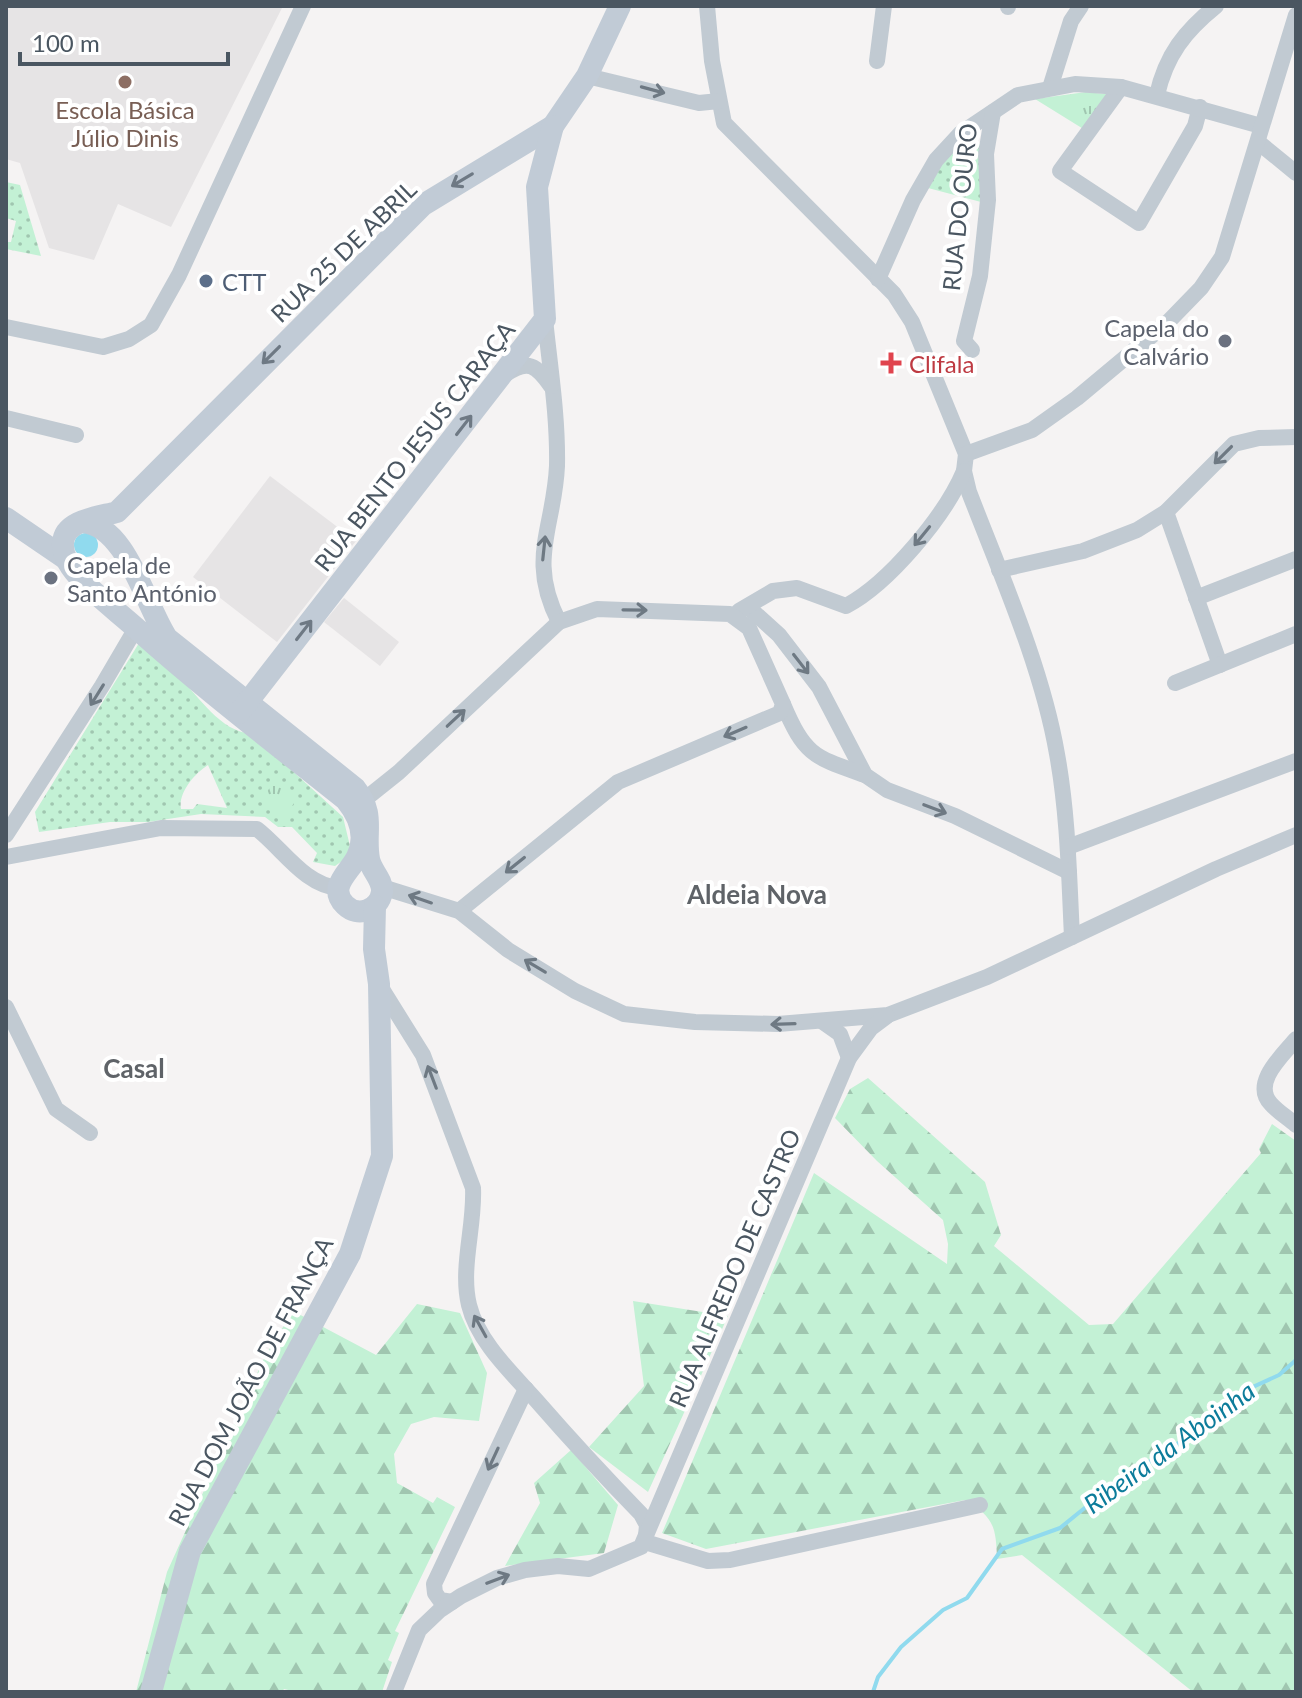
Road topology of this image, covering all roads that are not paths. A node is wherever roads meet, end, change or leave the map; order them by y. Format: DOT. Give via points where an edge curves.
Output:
graph roads {
  1 [pos="303,6"];
  2 [pos="620,6"];
  3 [pos="707,6"];
  4 [pos="884,6"];
  5 [pos="1081,6"];
  6 [pos="1216,6"];
  7 [pos="1069,13"];
  8 [pos="1296,15"];
  9 [pos="877,61"];
  10 [pos="587,76"];
  11 [pos="1121,87"];
  12 [pos="1050,88"];
  13 [pos="1157,95"];
  14 [pos="719,101"];
  15 [pos="1200,107"];
  16 [pos="993,112"];
  17 [pos="553,126"];
  18 [pos="1260,134"];
  19 [pos="505,155"];
  20 [pos="1296,173"];
  21 [pos="538,181"];
  22 [pos="878,279"];
  23 [pos="545,319"];
  24 [pos="6,327"];
  25 [pos="972,350"];
  26 [pos="502,377"];
  27 [pos="552,387"];
  28 [pos="6,418"];
  29 [pos="76,435"];
  30 [pos="1296,437"];
  31 [pos="966,454"];
  32 [pos="964,471"];
  33 [pos="1166,512"];
  34 [pos="10,520"];
  35 [pos="78,523"];
  36 [pos="66,559"];
  37 [pos="1296,559"];
  38 [pos="999,570"];
  39 [pos="1196,598"];
  40 [pos="748,607"];
  41 [pos="730,614"];
  42 [pos="559,622"];
  43 [pos="136,628"];
  44 [pos="1296,634"];
  45 [pos="1220,665"];
  46 [pos="1175,683"];
  47 [pos="783,704"];
  48 [pos="243,708"];
  49 [pos="1296,761"];
  50 [pos="865,775"];
  51 [pos="355,800"];
  52 [pos="9,824"];
  53 [pos="1296,835"];
  54 [pos="1068,847"];
  55 [pos="6,857"];
  56 [pos="1069,872"];
  57 [pos="342,880"];
  58 [pos="371,894"];
  59 [pos="459,911"];
  60 [pos="1072,937"];
  61 [pos="379,984"];
  62 [pos="6,1007"];
  63 [pos="888,1015"];
  64 [pos="823,1022"];
  65 [pos="1296,1039"];
  66 [pos="849,1058"];
  67 [pos="1296,1125"];
  68 [pos="90,1133"];
  69 [pos="526,1389"];
  70 [pos="663,1497"];
  71 [pos="628,1501"];
  72 [pos="980,1505"];
  73 [pos="645,1542"];
  74 [pos="452,1602"];
  75 [pos="151,1692"];
  76 [pos="394,1692"];
  1 -- 24 [label="street" via="151,325 103,347"];
  2 -- 10 [label="main road, RUA 25 DE ABRIL"];
  3 -- 14 [label="street"];
  4 -- 9 [label="street"];
  5 -- 7 [label="street"];
  6 -- 13 [label="street" via="1189,28"];
  7 -- 12 [label="street"];
  8 -- 18 [label="street"];
  10 -- 14 [label="street, one-way" via="699,103"];
  10 -- 17 [label="main road, RUA 25 DE ABRIL"];
  11 -- 12 [label="street"];
  11 -- 13 [label="street"];
  11 -- 15 [label="street" via="1060,171 1139,223 1195,126"];
  12 -- 16 [label="street" via="1018,95"];
  13 -- 15 [label="street"];
  14 -- 22 [label="street" via="724,123"];
  15 -- 18 [label="street"];
  16 -- 22 [label="street" via="960,134 936,160"];
  16 -- 25 [label="street, RUA DO OURO" via="980,276 964,341"];
  17 -- 19 [label="main road, RUA 25 DE ABRIL"];
  17 -- 21 [label="main road, RUA BENTO JESUS CARAÇA"];
  18 -- 20 [label="street"];
  18 -- 31 [label="street" via="1222,257 1201,288 1168,322 1032,430"];
  19 -- 21 [label="main road" via="522,163"];
  19 -- 35 [label="main road, RUA 25 DE ABRIL, one-way" via="423,205 117,512"];
  21 -- 23 [label="main road, RUA BENTO JESUS CARAÇA"];
  22 -- 31 [label="street" via="912,322"];
  23 -- 26 [label="main road, RUA BENTO JESUS CARAÇA"];
  23 -- 27 [label="street"];
  26 -- 27 [label="street" via="519,365 532,366"];
  48 -- 26 [label="main road, RUA BENTO JESUS CARAÇA, one-way"];
  42 -- 27 [label="street, one-way" via="542,575 557,470"];
  28 -- 29 [label="street"];
  30 -- 33 [label="street, one-way" via="1234,444"];
  31 -- 32 [label="street"];
  32 -- 38 [label="street"];
  32 -- 40 [label="street, one-way" via="953,497 919,542 861,598 846,606 797,588 773,591"];
  33 -- 38 [label="street" via="1083,551"];
  33 -- 39 [label="street"];
  34 -- 35 [label="main road" via="46,528"];
  34 -- 36 [label="main road"];
  35 -- 36 [label="main road" via="65,533"];
  35 -- 48 [label="main road" via="109,533 167,638"];
  36 -- 43 [label="main road"];
  37 -- 39 [label="street"];
  38 -- 54 [label="street" via="1049,717"];
  39 -- 45 [label="street"];
  40 -- 41 [label="street"];
  40 -- 50 [label="street, one-way" via="779,635 819,687"];
  42 -- 41 [label="street, one-way" via="597,609"];
  41 -- 47 [label="street" via="749,628"];
  51 -- 42 [label="street, one-way" via="399,772"];
  43 -- 48 [label="main road"];
  43 -- 52 [label="street, one-way"];
  44 -- 45 [label="street"];
  45 -- 46 [label="street"];
  47 -- 50 [label="street" via="797,737 821,759"];
  47 -- 59 [label="street, one-way" via="780,713 618,782"];
  48 -- 51 [label="main road" via="346,781"];
  49 -- 54 [label="street"];
  50 -- 56 [label="street, one-way" via="887,790 955,816"];
  51 -- 57 [label="main road" via="361,832 358,855"];
  51 -- 58 [label="main road" via="370,831"];
  53 -- 60 [label="street"];
  54 -- 56 [label="street"];
  55 -- 57 [label="street" via="161,828 257,829 305,874 328,887"];
  56 -- 60 [label="street"];
  57 -- 58 [label="main road" via="360,868"];
  57 -- 58 [label="main road, RUA DOM JOÃO DE FRANÇA" via="341,901"];
  59 -- 58 [label="street, one-way"];
  58 -- 61 [label="main road, RUA DOM JOÃO DE FRANÇA"];
  64 -- 59 [label="street, one-way" via="695,1022 624,1014 508,950"];
  60 -- 63 [label="street"];
  69 -- 61 [label="street, one-way" via="500,1359 470,1308 466,1285 473,1188 423,1055"];
  61 -- 75 [label="main road, RUA DOM JOÃO DE FRANÇA" via="382,1156 350,1254 190,1551"];
  62 -- 68 [label="street" via="56,1109"];
  63 -- 64 [label="street"];
  63 -- 66 [label="street, RUA ALFREDO DE CASTRO"];
  64 -- 66 [label="street" via="840,1034"];
  65 -- 67 [label="street" via="1264,1090 1271,1104"];
  66 -- 70 [label="street, RUA ALFREDO DE CASTRO"];
  69 -- 71 [label="street"];
  69 -- 74 [label="street, one-way" via="434,1584 440,1600"];
  70 -- 71 [label="street" via="646,1506"];
  70 -- 73 [label="street, RUA ALFREDO DE CASTRO"];
  71 -- 73 [label="street" via="647,1525"];
  72 -- 73 [label="street" via="730,1560 708,1561"];
  74 -- 73 [label="street, one-way" via="497,1578 558,1566 589,1569"];
  74 -- 76 [label="street" via="419,1630"];
}
